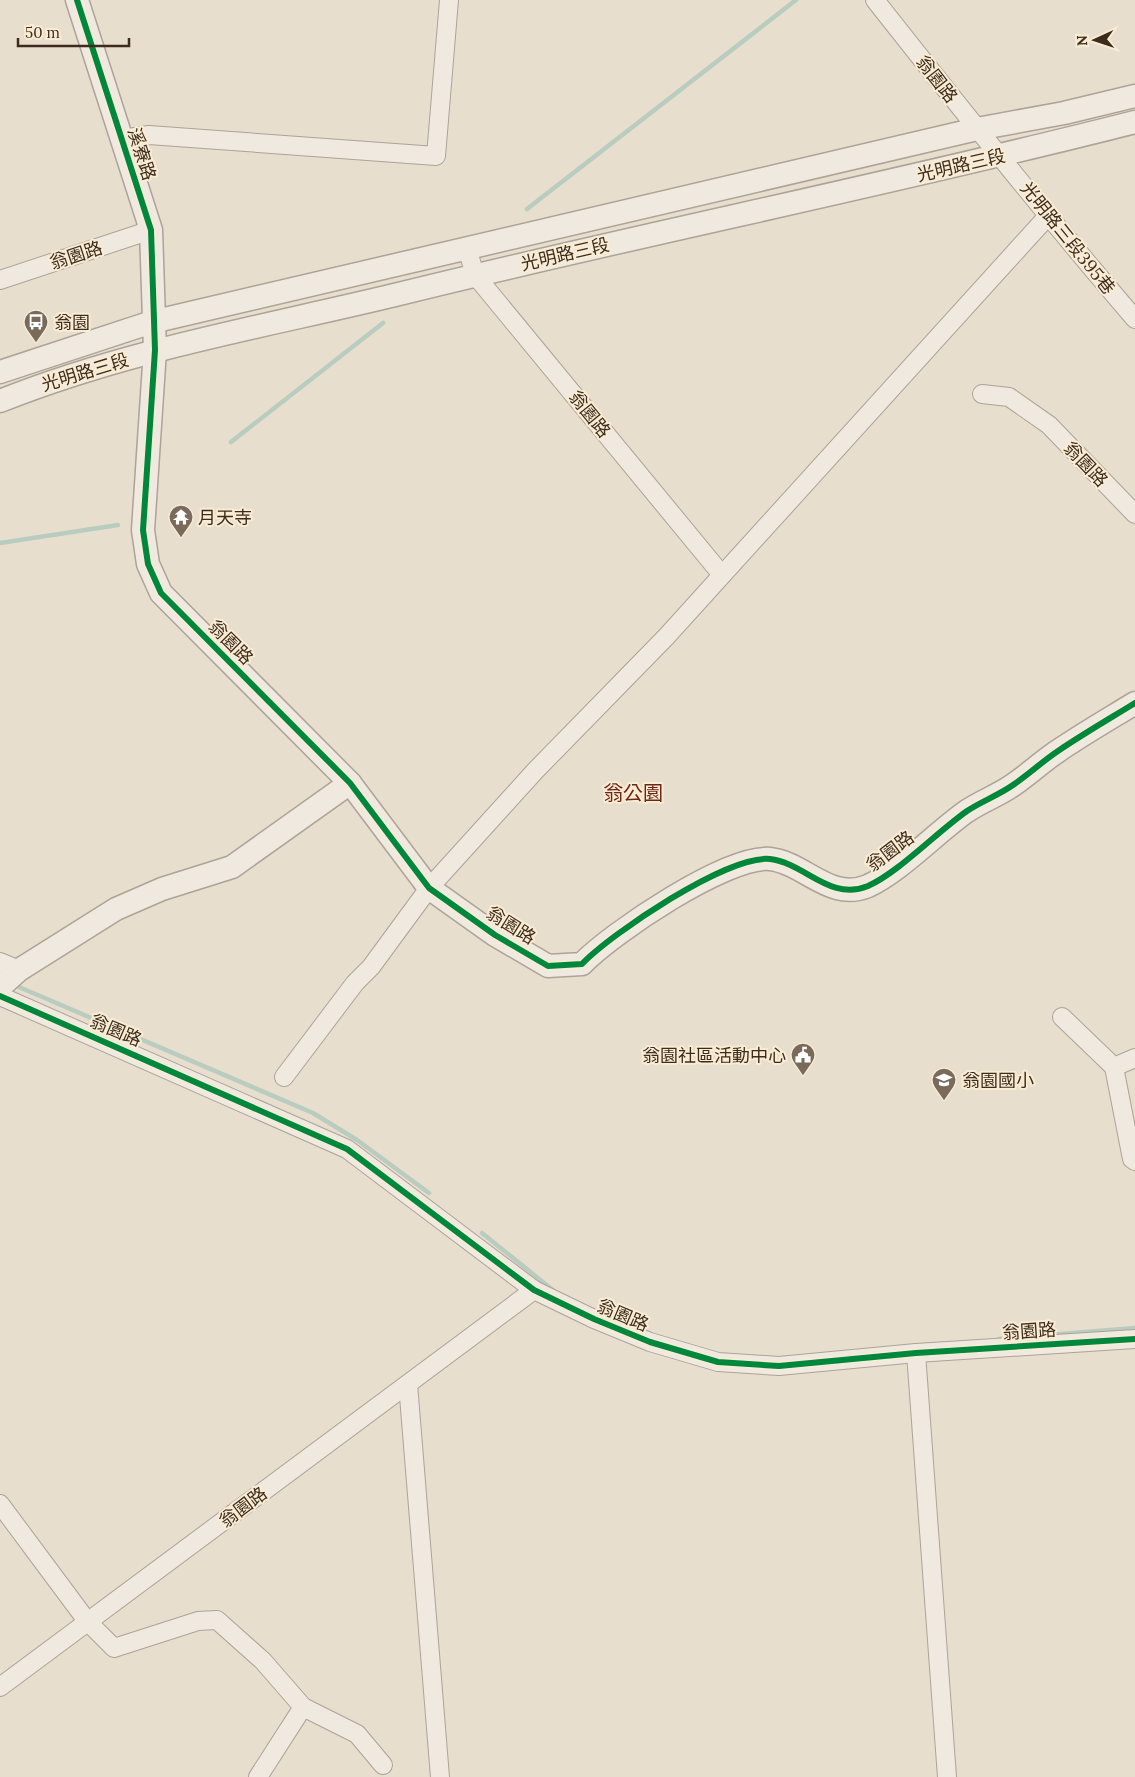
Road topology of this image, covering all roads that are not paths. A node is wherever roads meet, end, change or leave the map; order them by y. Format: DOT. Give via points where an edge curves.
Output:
graph roads {
  1 [pos="77,0"];
  2 [pos="450,0"];
  3 [pos="875,0"];
  4 [pos="1135,96"];
  5 [pos="1135,122"];
  6 [pos="977,129"];
  7 [pos="121,139"];
  8 [pos="1002,156"];
  9 [pos="1047,217"];
  10 [pos="152,230"];
  11 [pos="467,248"];
  12 [pos="475,275"];
  13 [pos="0,280"];
  14 [pos="1135,319"];
  15 [pos="152,322"];
  16 [pos="154,350"];
  17 [pos="0,372"];
  18 [pos="982,394"];
  19 [pos="0,400"];
  20 [pos="1135,514"];
  21 [pos="722,575"];
  22 [pos="1135,703"];
  23 [pos="350,783"];
  24 [pos="429,888"];
  25 [pos="9,966"];
  26 [pos="0,987"];
  27 [pos="0,996"];
  28 [pos="1062,1016"];
  29 [pos="1135,1058"];
  30 [pos="1114,1068"];
  31 [pos="284,1077"];
  32 [pos="1135,1161"];
  33 [pos="534,1290"];
  34 [pos="1135,1339"];
  35 [pos="916,1353"];
  36 [pos="408,1384"];
  37 [pos="0,1504"];
  38 [pos="87,1621"];
  39 [pos="0,1688"];
  40 [pos="303,1707"];
  41 [pos="383,1766"];
  42 [pos="258,1777"];
  43 [pos="440,1777"];
  44 [pos="947,1777"];
  1 -- 7 [label="street, 溪寮路"];
  2 -- 7 [label="street" via="436,156 149,134"];
  3 -- 6 [label="street, 翁園路"];
  4 -- 6 [label="street, 光明路三段"];
  5 -- 8 [label="street, 光明路三段"];
  6 -- 8 [label="street, 翁園路"];
  6 -- 11 [label="street, 光明路三段"];
  7 -- 10 [label="street, 溪寮路"];
  8 -- 9 [label="street, 光明路三段395巷"];
  8 -- 12 [label="street, 光明路三段"];
  9 -- 14 [label="street, 光明路三段395巷"];
  9 -- 21 [label="street"];
  10 -- 13 [label="street, 翁園路"];
  10 -- 15 [label="street, 溪寮路"];
  11 -- 12 [label="street, 翁園路"];
  11 -- 15 [label="street, 光明路三段"];
  12 -- 16 [label="street, 光明路三段"];
  12 -- 21 [label="street, 翁園路"];
  15 -- 16 [label="street, 翁園路"];
  15 -- 17 [label="street, 光明路三段"];
  16 -- 19 [label="street, 光明路三段"];
  16 -- 23 [label="street, 翁園路" via="143,530 148,564 161,593"];
  18 -- 20 [label="street, 翁園路" via="1009,397 1049,425"];
  21 -- 24 [label="street" via="535,771"];
  22 -- 24 [label="street, 翁園路" via="1058,751 991,799 969,810 869,885 852,890 834,888 771,859 734,865 661,904 582,964 548,966 495,935"];
  23 -- 24 [label="street, 翁園路"];
  23 -- 25 [label="street" via="232,867 162,889 116,909"];
  24 -- 31 [label="street"];
  25 -- 26 [label="street"];
  27 -- 33 [label="street, 翁園路" via="347,1148"];
  28 -- 30 [label="street"];
  29 -- 30 [label="street"];
  30 -- 32 [label="street"];
  33 -- 35 [label="street, 翁園路" via="594,1320 650,1342 718,1362 779,1366"];
  33 -- 36 [label="street, 翁園路"];
  34 -- 35 [label="street, 翁園路"];
  35 -- 44 [label="street"];
  36 -- 38 [label="street, 翁園路"];
  36 -- 43 [label="street"];
  37 -- 38 [label="street"];
  38 -- 39 [label="street, 翁園路"];
  38 -- 40 [label="street" via="114,1648 198,1621 217,1620 263,1661"];
  40 -- 41 [label="street" via="357,1734"];
  40 -- 42 [label="street"];
}
